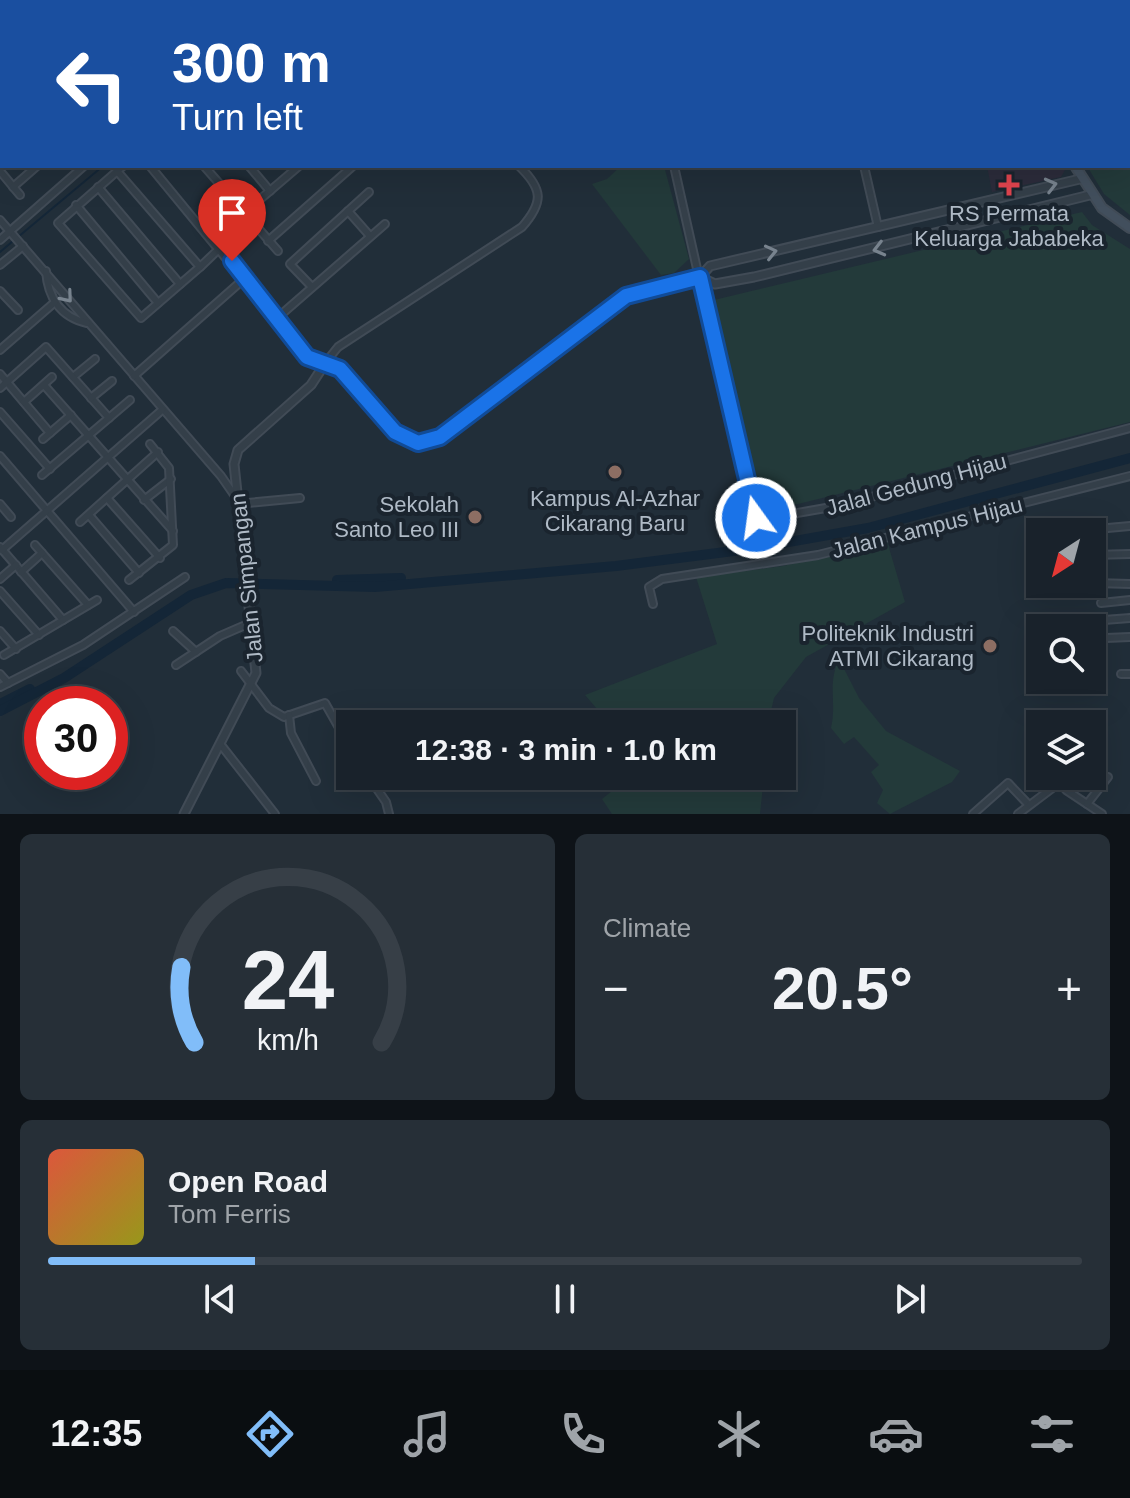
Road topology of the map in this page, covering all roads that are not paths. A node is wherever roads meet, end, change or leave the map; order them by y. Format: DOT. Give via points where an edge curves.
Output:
graph roads {
  1 [pos="35,168"];
  2 [pos="82,168"];
  3 [pos="152,168"];
  4 [pos="206,168"];
  5 [pos="251,168"];
  6 [pos="293,168"];
  7 [pos="351,168"];
  8 [pos="521,168"];
  9 [pos="674,168"];
  10 [pos="864,168"];
  11 [pos="1076,168"];
  12 [pos="120,169"];
  13 [pos="0,171"];
  14 [pos="1080,179"];
  15 [pos="13,187"];
  16 [pos="98,187"];
  17 [pos="270,191"];
  18 [pos="369,192"];
  19 [pos="20,195"];
  20 [pos="1090,195"];
  21 [pos="76,205"];
  22 [pos="348,211"];
  23 [pos="244,213"];
  24 [pos="385,224"];
  25 [pos="878,227"];
  26 [pos="1130,228"];
  27 [pos="11,235"];
  28 [pos="370,236"];
  29 [pos="0,240"];
  30 [pos="268,241"];
  31 [pos="220,248"];
  32 [pos="278,251"];
  33 [pos="0,265"];
  34 [pos="200,267"];
  35 [pos="46,271"];
  36 [pos="700,277"];
  37 [pos="245,278"];
  38 [pos="180,284"];
  39 [pos="312,287"];
  40 [pos="0,291"];
  41 [pos="7,299"];
  42 [pos="55,302"];
  43 [pos="158,303"];
  44 [pos="0,305"];
  45 [pos="18,310"];
  46 [pos="276,319"];
  47 [pos="89,323"];
  48 [pos="0,350"];
  49 [pos="95,359"];
  50 [pos="326,362"];
  51 [pos="0,374"];
  52 [pos="134,376"];
  53 [pos="52,377"];
  54 [pos="73,377"];
  55 [pos="112,381"];
  56 [pos="7,382"];
  57 [pos="44,385"];
  58 [pos="0,388"];
  59 [pos="91,398"];
  60 [pos="130,400"];
  61 [pos="24,402"];
  62 [pos="162,410"];
  63 [pos="0,412"];
  64 [pos="71,415"];
  65 [pos="109,418"];
  66 [pos="1130,428"];
  67 [pos="50,433"];
  68 [pos="89,436"];
  69 [pos="43,439"];
  70 [pos="150,444"];
  71 [pos="158,452"];
  72 [pos="0,456"];
  73 [pos="108,458"];
  74 [pos="50,469"];
  75 [pos="42,475"];
  76 [pos="1130,476"];
  77 [pos="171,479"];
  78 [pos="127,480"];
  79 [pos="107,498"];
  80 [pos="300,498"];
  81 [pos="144,500"];
  82 [pos="237,502"];
  83 [pos="1,508"];
  84 [pos="47,511"];
  85 [pos="89,515"];
  86 [pos="11,517"];
  87 [pos="80,522"];
  88 [pos="1130,526"];
  89 [pos="1106,528"];
  90 [pos="173,531"];
  91 [pos="35,545"];
  92 [pos="1,548"];
  93 [pos="42,553"];
  94 [pos="1130,554"];
  95 [pos="1106,555"];
  96 [pos="160,558"];
  97 [pos="16,565"];
  98 [pos="21,572"];
  99 [pos="139,573"];
  100 [pos="185,577"];
  101 [pos="0,579"];
  102 [pos="129,580"];
  103 [pos="1106,583"];
  104 [pos="1130,584"];
  105 [pos="0,591"];
  106 [pos="97,600"];
  107 [pos="1130,600"];
  108 [pos="1101,603"];
  109 [pos="653,604"];
  110 [pos="88,605"];
  111 [pos="134,612"];
  112 [pos="1130,618"];
  113 [pos="63,620"];
  114 [pos="1106,620"];
  115 [pos="250,623"];
  116 [pos="0,631"];
  117 [pos="173,631"];
  118 [pos="39,635"];
  119 [pos="1130,637"];
  120 [pos="1106,638"];
  121 [pos="16,649"];
  122 [pos="196,652"];
  123 [pos="4,655"];
  124 [pos="176,665"];
  125 [pos="241,671"];
  126 [pos="0,674"];
  127 [pos="1121,674"];
  128 [pos="1130,674"];
  129 [pos="8,683"];
  130 [pos="0,687"];
  131 [pos="251,687"];
  132 [pos="289,715"];
  133 [pos="336,722"];
  134 [pos="221,745"];
  135 [pos="1108,777"];
  136 [pos="316,781"];
  137 [pos="378,790"];
  138 [pos="1043,790"];
  139 [pos="1070,790"];
  140 [pos="1027,803"];
  141 [pos="1087,804"];
  142 [pos="187,813"];
  143 [pos="275,814"];
  144 [pos="389,814"];
  145 [pos="973,814"];
  146 [pos="1018,814"];
  147 [pos="1102,814"];
  1 -- 15 [label="street"];
  2 -- 27 [label="street"];
  3 -- 31 [label="street"];
  4 -- 23 [label="street"];
  5 -- 17 [label="street"];
  6 -- 17 [label="street"];
  7 -- 30 [label="street"];
  8 -- 50 [label="street" via="540,195 539,206 522,227 338,347"];
  9 -- 36 [label="street"];
  10 -- 25 [label="street"];
  11 -- 14 [label="main road"];
  12 -- 16 [label="street"];
  12 -- 34 [label="street"];
  13 -- 15 [label="street"];
  14 -- 20 [label="main road"];
  25 -- 14 [label="street, one-way"];
  15 -- 19 [label="street"];
  16 -- 21 [label="street"];
  16 -- 38 [label="street"];
  17 -- 23 [label="street"];
  18 -- 22 [label="street"];
  20 -- 26 [label="main road"];
  20 -- 36 [label="street, one-way" via="754,277 715,284"];
  21 -- 43 [label="street"];
  21 -- 43 [label="street" via="58,225 139,317"];
  22 -- 28 [label="street"];
  22 -- 39 [label="street" via="290,264"];
  23 -- 30 [label="street"];
  23 -- 31 [label="street"];
  24 -- 28 [label="street"];
  36 -- 25 [label="street, one-way" via="710,266"];
  27 -- 29 [label="street"];
  27 -- 33 [label="street"];
  27 -- 35 [label="street"];
  28 -- 39 [label="street"];
  30 -- 32 [label="street"];
  31 -- 34 [label="street"];
  31 -- 37 [label="street"];
  34 -- 38 [label="street"];
  35 -- 42 [label="street" via="47,290"];
  35 -- 47 [label="street, one-way"];
  36 -- 50 [label="street" via="626,296 440,437 425,443 395,432 347,375"];
  36 -- 66 [label="street, Jalal Gedung Hijau" via="759,521 837,506"];
  37 -- 46 [label="street"];
  37 -- 52 [label="street"];
  38 -- 43 [label="street"];
  39 -- 46 [label="street"];
  40 -- 41 [label="street"];
  41 -- 44 [label="street"];
  41 -- 45 [label="street"];
  42 -- 47 [label="street" via="78,321"];
  42 -- 48 [label="street"];
  46 -- 50 [label="street" via="307,357"];
  47 -- 52 [label="street"];
  49 -- 54 [label="street"];
  50 -- 82 [label="street, Jalan Simpangan" via="311,385 238,450"];
  51 -- 56 [label="street"];
  52 -- 62 [label="street"];
  53 -- 57 [label="street"];
  54 -- 56 [label="street" via="46,347"];
  54 -- 59 [label="street"];
  55 -- 59 [label="street"];
  56 -- 58 [label="street"];
  56 -- 61 [label="street"];
  57 -- 61 [label="street"];
  57 -- 64 [label="street"];
  59 -- 65 [label="street"];
  60 -- 65 [label="street"];
  61 -- 67 [label="street"];
  62 -- 73 [label="street"];
  62 -- 82 [label="street" via="221,476"];
  63 -- 74 [label="street"];
  64 -- 67 [label="street"];
  64 -- 68 [label="street"];
  65 -- 68 [label="street"];
  67 -- 69 [label="street"];
  68 -- 73 [label="street"];
  68 -- 74 [label="street"];
  70 -- 71 [label="street"];
  71 -- 77 [label="street"];
  71 -- 78 [label="street"];
  72 -- 84 [label="street"];
  73 -- 78 [label="street"];
  73 -- 84 [label="street"];
  74 -- 75 [label="street"];
  76 -- 109 [label="street, Jalan Kampus Hijau" via="818,555 662,579 650,585"];
  77 -- 81 [label="street"];
  77 -- 90 [label="street"];
  78 -- 79 [label="street"];
  78 -- 81 [label="street"];
  79 -- 85 [label="street"];
  79 -- 96 [label="street"];
  80 -- 82 [label="street"];
  81 -- 90 [label="street"];
  82 -- 115 [label="street, Jalan Simpangan"];
  83 -- 86 [label="street"];
  84 -- 92 [label="street"];
  84 -- 111 [label="street"];
  85 -- 87 [label="street"];
  85 -- 99 [label="street"];
  88 -- 89 [label="street"];
  90 -- 96 [label="street" via="172,549"];
  91 -- 93 [label="street"];
  92 -- 97 [label="street"];
  93 -- 98 [label="street"];
  93 -- 110 [label="street"];
  94 -- 95 [label="street"];
  96 -- 99 [label="street"];
  97 -- 98 [label="street"];
  97 -- 101 [label="street"];
  98 -- 113 [label="street"];
  99 -- 102 [label="street"];
  100 -- 111 [label="street"];
  103 -- 104 [label="street"];
  105 -- 118 [label="street"];
  106 -- 110 [label="street"];
  107 -- 108 [label="street"];
  110 -- 113 [label="street"];
  111 -- 129 [label="street"];
  112 -- 114 [label="street"];
  113 -- 118 [label="street"];
  115 -- 122 [label="street"];
  115 -- 131 [label="street, Jalan Simpangan" via="256,666"];
  116 -- 121 [label="street"];
  117 -- 122 [label="street"];
  118 -- 121 [label="street"];
  119 -- 120 [label="street"];
  121 -- 123 [label="street"];
  122 -- 124 [label="street"];
  125 -- 131 [label="street"];
  126 -- 129 [label="street"];
  127 -- 128 [label="street"];
  129 -- 130 [label="street"];
  131 -- 132 [label="street" via="272,711"];
  131 -- 134 [label="street, Jalan Simpangan"];
  132 -- 133 [label="street" via="325,703"];
  132 -- 136 [label="street" via="291,733"];
  134 -- 142 [label="street, Jalan Simpangan"];
  134 -- 143 [label="street"];
  135 -- 141 [label="street"];
  137 -- 144 [label="street"];
  138 -- 140 [label="street"];
  139 -- 141 [label="street"];
  140 -- 145 [label="street" via="1008,783"];
  140 -- 146 [label="street"];
  141 -- 147 [label="street"];
}
